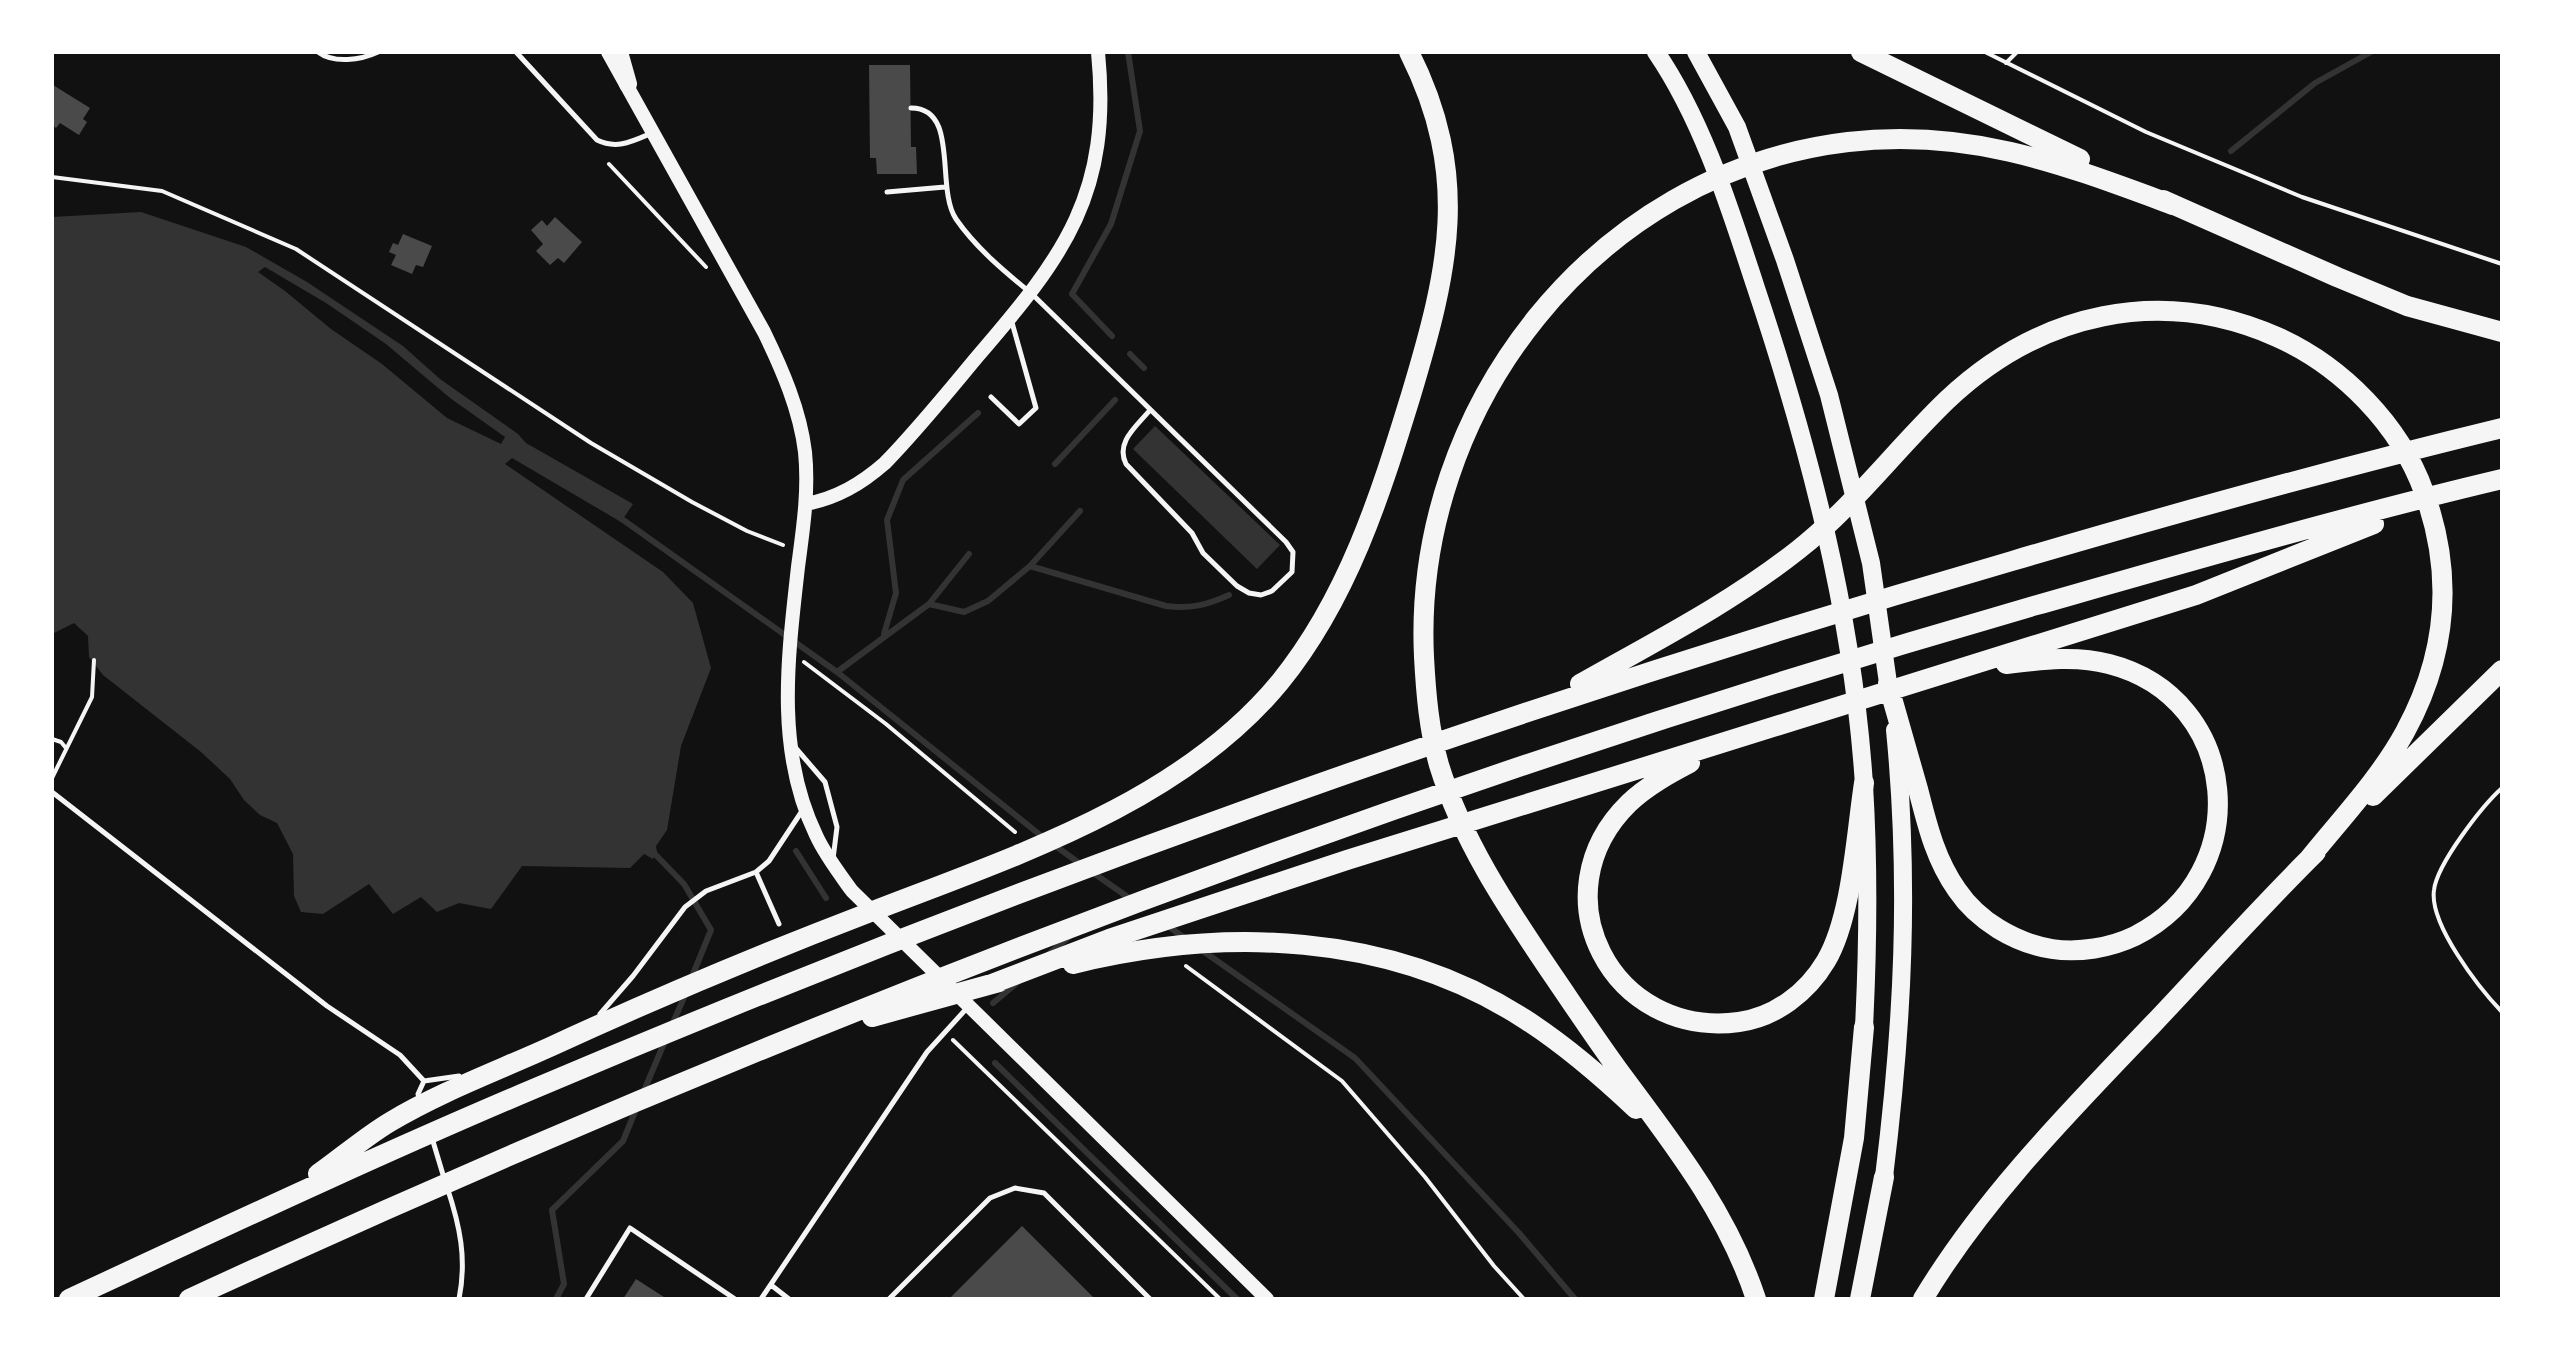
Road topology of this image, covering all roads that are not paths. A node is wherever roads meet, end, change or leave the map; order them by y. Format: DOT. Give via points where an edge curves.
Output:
graph roads {
  1 [pos="318,52"];
  2 [pos="378,52"];
  3 [pos="516,52"];
  4 [pos="608,52"];
  5 [pos="619,52"];
  6 [pos="1098,52"];
  7 [pos="1409,52"];
  8 [pos="1656,52"];
  9 [pos="1696,52"];
  10 [pos="1861,52"];
  11 [pos="628,84"];
  12 [pos="911,108"];
  13 [pos="653,133"];
  14 [pos="945,187"];
  15 [pos="887,192"];
  16 [pos="2173,205"];
  17 [pos="1032,294"];
  18 [pos="1011,318"];
  19 [pos="2502,332"];
  20 [pos="991,397"];
  21 [pos="1150,410"];
  22 [pos="2502,428"];
  23 [pos="2502,479"];
  24 [pos="806,504"];
  25 [pos="2399,510"];
  26 [pos="2502,670"];
  27 [pos="1955,671"];
  28 [pos="1888,684"];
  29 [pos="1542,706"];
  30 [pos="788,738"];
  31 [pos="1735,739"];
  32 [pos="1864,783"];
  33 [pos="52,792"];
  34 [pos="804,808"];
  35 [pos="2308,860"];
  36 [pos="832,864"];
  37 [pos="756,872"];
  38 [pos="779,924"];
  39 [pos="989,985"];
  40 [pos="968,1007"];
  41 [pos="1864,1027"];
  42 [pos="775,1044"];
  43 [pos="479,1069"];
  44 [pos="468,1074"];
  45 [pos="424,1081"];
  46 [pos="422,1109"];
  47 [pos="427,1123"];
  48 [pos="1672,1142"];
  49 [pos="1884,1177"];
  50 [pos="287,1197"];
  51 [pos="771,1285"];
  52 [pos="894,1297"];
  53 [pos="69,1299"];
  54 [pos="189,1299"];
  55 [pos="459,1299"];
  56 [pos="586,1299"];
  57 [pos="735,1299"];
  58 [pos="761,1299"];
  59 [pos="789,1299"];
  60 [pos="1150,1299"];
  61 [pos="1267,1299"];
  62 [pos="1756,1299"];
  63 [pos="1824,1299"];
  64 [pos="1860,1299"];
  65 [pos="1923,1299"];
  1 -- 2 [label="lane" via="350,60"];
  3 -- 13 [label="lane" via="597,140 618,145"];
  4 -- 11 [label="main road"];
  5 -- 11 [label="highway"];
  6 -- 17 [label="main road" via="1102,103 1093,170 1071,231"];
  7 -- 50 [label="highway" via="1433,104 1445,159 1449,215 1444,271 1424,354 1361,544 1329,610 1260,704 1205,750 1112,811 1044,844 654,1001 409,1112"];
  8 -- 32 [label="highway" via="1697,126 1750,269 1800,428 1844,620"];
  9 -- 28 [label="highway" via="1737,127 1821,368 1865,535"];
  10 -- 16 [label="highway"];
  11 -- 13 [label="main road"];
  12 -- 14 [label="lane" via="928,111 936,119 943,140"];
  13 -- 24 [label="main road" via="775,356 801,428"];
  14 -- 15 [label="lane"];
  14 -- 17 [label="lane" via="954,217"];
  16 -- 19 [label="highway" via="2395,301"];
  16 -- 48 [label="highway" via="2060,163 1966,142 1877,140 1818,147 1738,171 1644,219 1553,298 1487,389 1462,439 1439,506 1426,575 1423,632 1433,739 1448,791 1473,846 1520,926"];
  17 -- 18 [label="main road"];
  17 -- 21 [label="lane"];
  18 -- 20 [label="lane" via="1036,408 1019,424"];
  18 -- 24 [label="main road" via="885,463 854,487"];
  21 -- 21 [label="lane" via="1124,441 1121,456 1126,464 1237,586 1261,595 1272,591 1292,572 1293,552"];
  22 -- 29 [label="highway" via="2250,491"];
  23 -- 25 [label="highway"];
  24 -- 30 [label="main road" via="786,692"];
  25 -- 27 [label="highway" via="2196,595"];
  25 -- 42 [label="highway" via="1784,681 1260,857"];
  26 -- 35 [label="highway"];
  27 -- 28 [label="highway" via="2049,659 2092,660 2149,681 2184,710 2214,767 2217,825 2197,881 2165,917 2128,939 2073,950 2019,939 1980,915 1958,892 1936,852"];
  27 -- 31 [label="highway"];
  28 -- 49 [label="highway" via="1902,815 1905,929 1898,1064"];
  29 -- 35 [label="highway" via="1759,579 1828,525 1965,384 2017,347 2063,326 2104,316 2146,311 2203,314 2272,335 2333,370 2376,411 2409,458 2439,541 2444,585 2441,630 2421,698 2380,770"];
  29 -- 50 [label="highway" via="964,914 531,1090"];
  30 -- 34 [label="main road"];
  30 -- 36 [label="lane" via="825,782 837,827"];
  31 -- 32 [label="highway" via="1631,801 1604,835 1592,862 1588,907 1601,953 1632,994 1672,1017 1715,1025 1759,1018 1798,995 1817,974 1834,945 1845,905"];
  31 -- 39 [label="highway" via="1347,860"];
  32 -- 41 [label="highway"];
  33 -- 45 [label="lane" via="327,1006 400,1055"];
  34 -- 36 [label="main road"];
  34 -- 37 [label="lane"];
  35 -- 65 [label="highway" via="2012,1178 1956,1247"];
  36 -- 40 [label="main road" via="852,891"];
  37 -- 38 [label="lane"];
  37 -- 43 [label="lane" via="706,891 685,907 601,1013"];
  39 -- 42 [label="highway"];
  39 -- 48 [label="highway" via="1091,959 1174,946 1357,951 1431,972 1495,1001 1592,1070"];
  40 -- 51 [label="lane" via="927,1052"];
  40 -- 61 [label="main road"];
  41 -- 63 [label="highway" via="1854,1138"];
  42 -- 54 [label="highway" via="467,1173"];
  44 -- 45 [label="lane"];
  45 -- 46 [label="lane" via="418,1094"];
  47 -- 55 [label="lane" via="459,1225 464,1271"];
  48 -- 62 [label="highway" via="1718,1214"];
  49 -- 64 [label="highway"];
  50 -- 53 [label="highway"];
  51 -- 58 [label="lane"];
  51 -- 59 [label="lane"];
  52 -- 60 [label="lane" via="990,1198 1015,1188 1044,1193"];
  56 -- 57 [label="lane" via="630,1228"];
}
